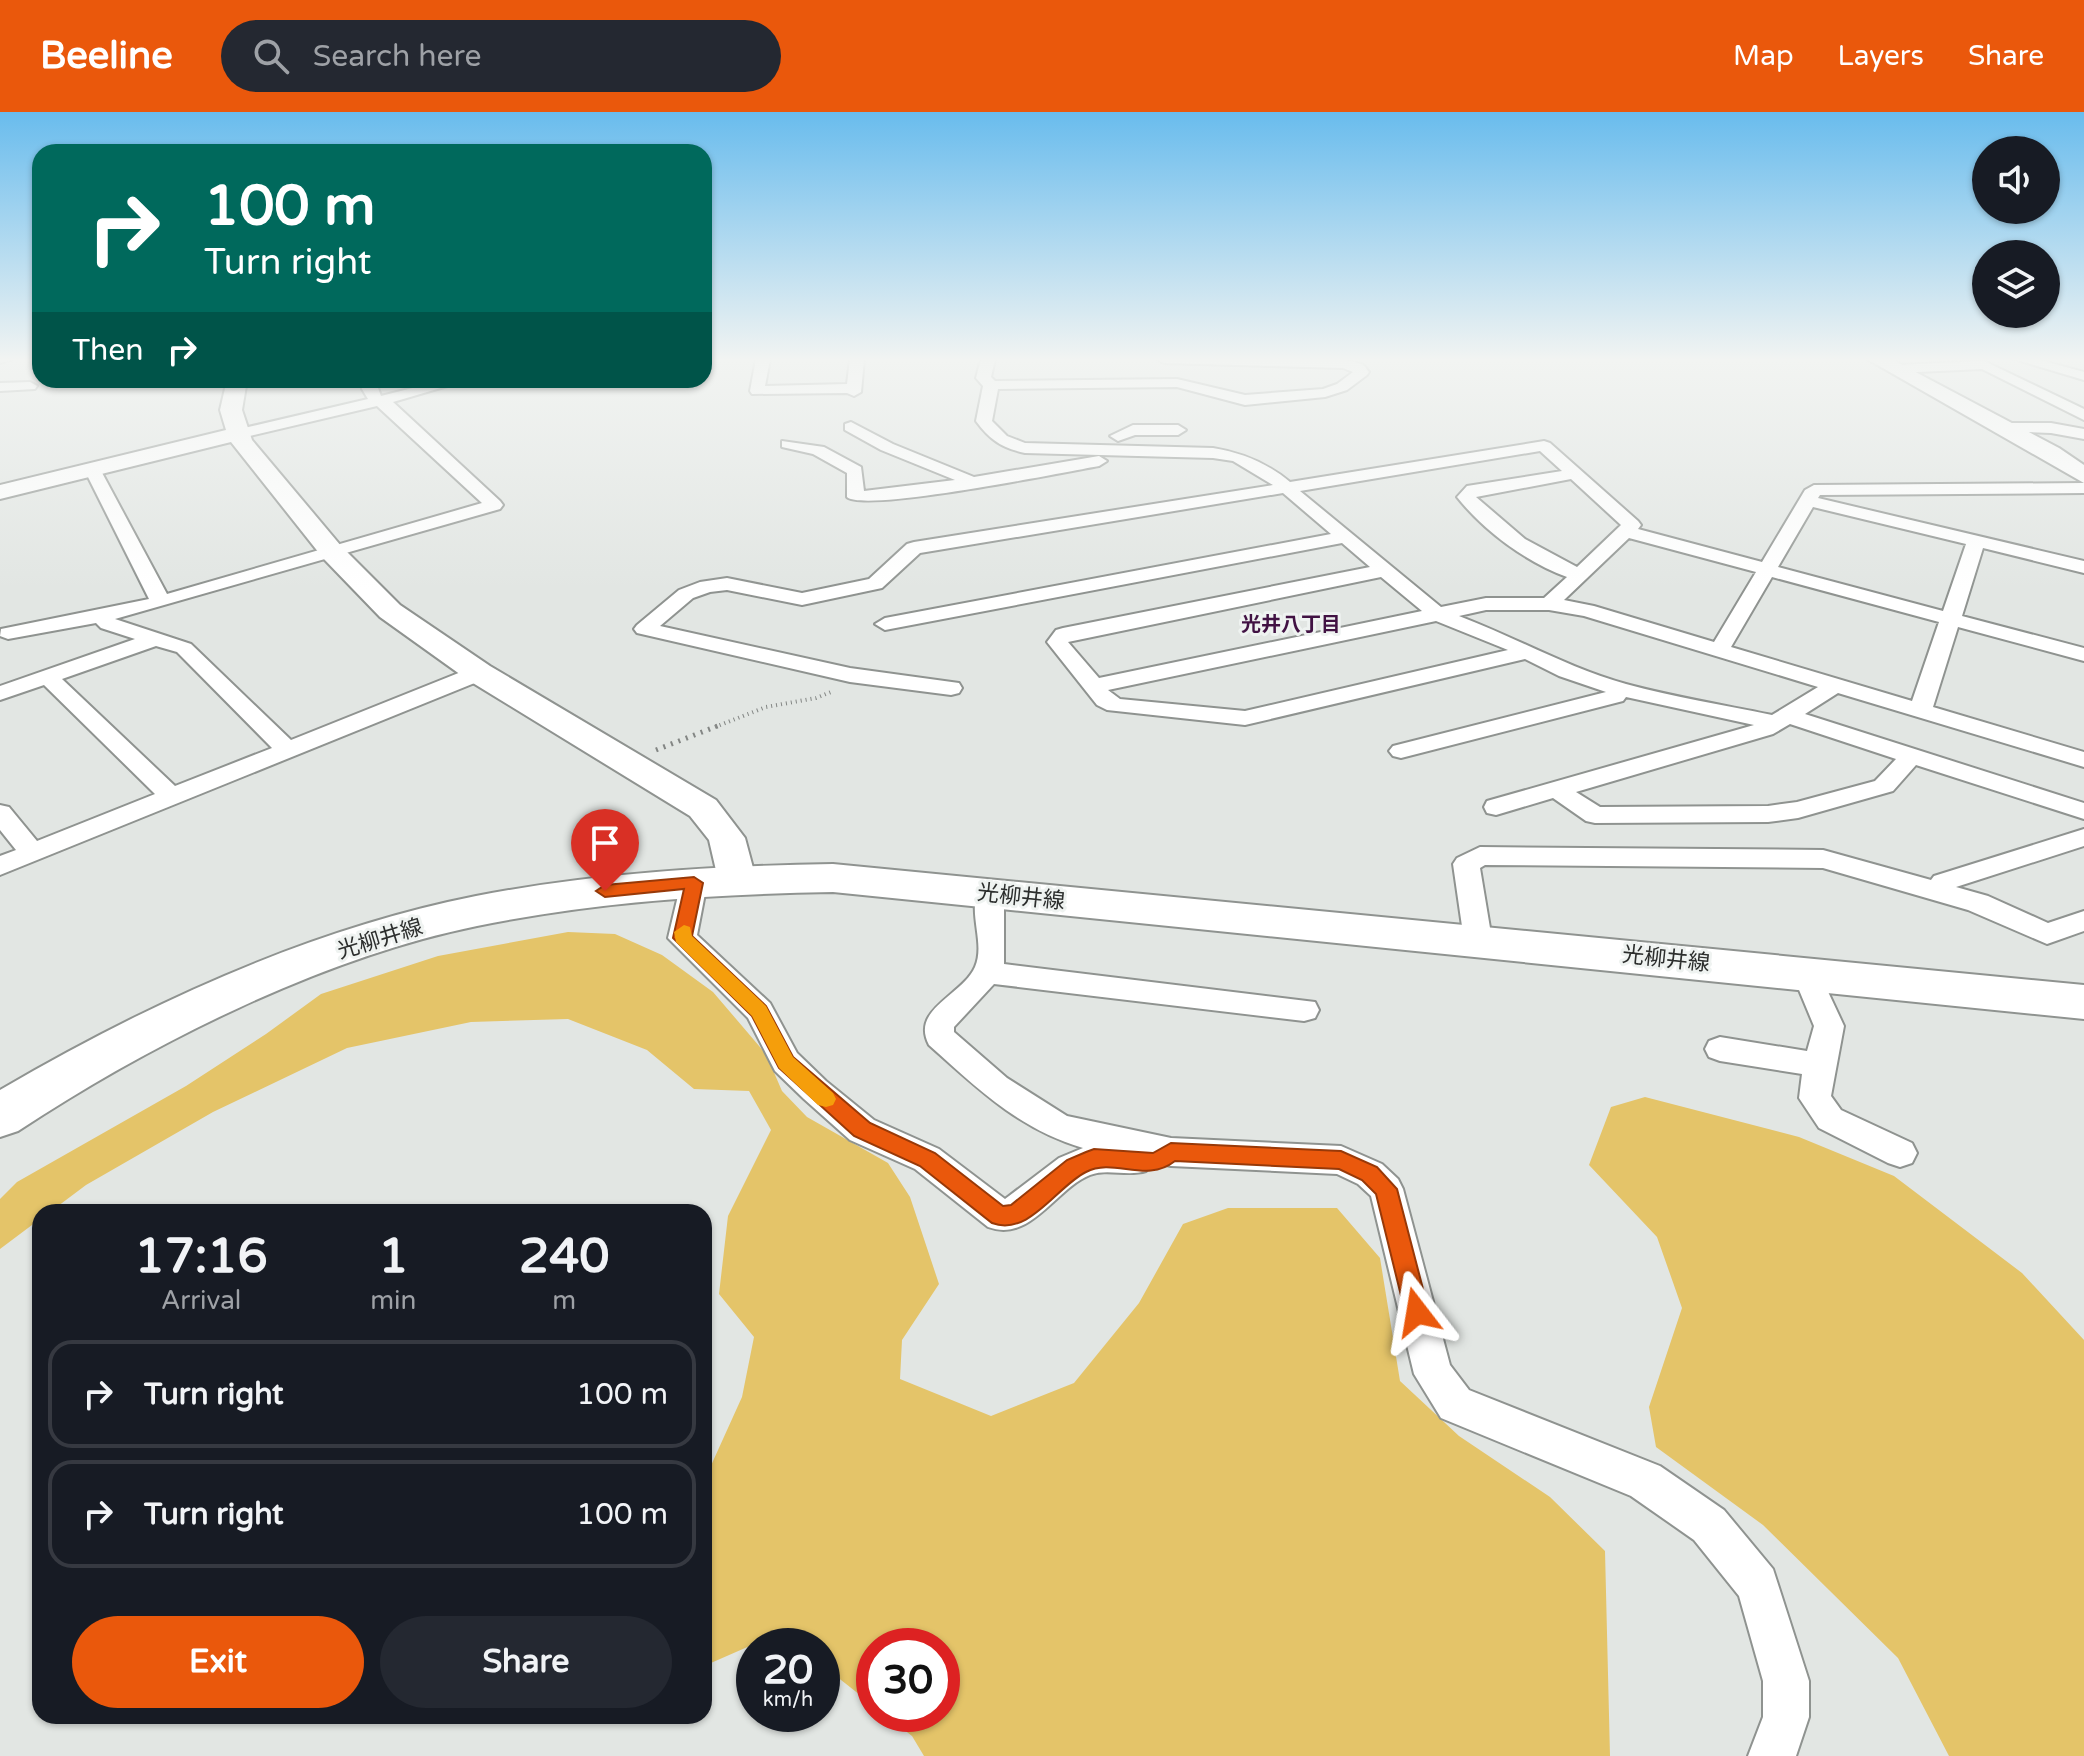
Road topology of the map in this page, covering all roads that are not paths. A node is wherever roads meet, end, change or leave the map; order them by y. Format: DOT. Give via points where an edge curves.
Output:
graph roads {
  1 [pos="230,436"];
  2 [pos="238,436"];
  3 [pos="421,436"];
  4 [pos="867,436"];
  5 [pos="994,436"];
  6 [pos="1120,436"];
  7 [pos="2019,436"];
  8 [pos="788,444"];
  9 [pos="1067,448"];
  10 [pos="1150,450"];
  11 [pos="92,469"];
  12 [pos="1573,474"];
  13 [pos="2084,476"];
  14 [pos="971,483"];
  15 [pos="1286,487"];
  16 [pos="2084,488"];
  17 [pos="0,492"];
  18 [pos="1808,501"];
  19 [pos="1628,532"];
  20 [pos="1346,537"];
  21 [pos="1976,541"];
  22 [pos="332,552"];
  23 [pos="2084,567"];
  24 [pos="1386,570"];
  25 [pos="1765,571"];
  26 [pos="1580,575"];
  27 [pos="161,602"];
  28 [pos="1549,604"];
  29 [pos="1437,614"];
  30 [pos="103,618"];
  31 [pos="1953,620"];
  32 [pos="885,624"];
  33 [pos="8,633"];
  34 [pos="156,639"];
  35 [pos="1525,650"];
  36 [pos="1719,650"];
  37 [pos="2084,655"];
  38 [pos="479,673"];
  39 [pos="47,676"];
  40 [pos="1830,685"];
  41 [pos="1094,686"];
  42 [pos="951,688"];
  43 [pos="1620,689"];
  44 [pos="0,693"];
  45 [pos="1920,711"];
  46 [pos="1780,719"];
  47 [pos="287,750"];
  48 [pos="1401,751"];
  49 [pos="1910,758"];
  50 [pos="2084,760"];
  51 [pos="1557,790"];
  52 [pos="171,796"];
  53 [pos="1496,807"];
  54 [pos="2084,811"];
  55 [pos="0,813"];
  56 [pos="2084,837"];
  57 [pos="32,853"];
  58 [pos="0,866"];
  59 [pos="716,881"];
  60 [pos="1938,892"];
  61 [pos="990,894"];
  62 [pos="2084,921"];
  63 [pos="1478,940"];
  64 [pos="987,973"];
  65 [pos="1806,973"];
  66 [pos="2084,1002"];
  67 [pos="1304,1010"];
  68 [pos="1720,1049"];
  69 [pos="1819,1065"];
  70 [pos="0,1116"];
  71 [pos="1171,1152"];
  72 [pos="1900,1153"];
  73 [pos="1772,1756"];
  1 -- 11 [label="street"];
  2 -- 22 [label="street"];
  3 -- 22 [label="street" via="494,505"];
  4 -- 14 [label="street"];
  5 -- 9 [label="street" via="1025,448"];
  6 -- 9 [label="street"];
  7 -- 13 [label="street"];
  8 -- 14 [label="street" via="818,450 855,471 856,497"];
  9 -- 10 [label="street"];
  10 -- 14 [label="street"];
  10 -- 15 [label="street" via="1237,457"];
  11 -- 17 [label="street"];
  11 -- 27 [label="street"];
  12 -- 15 [label="street" via="1544,446"];
  12 -- 19 [label="street" via="1632,525"];
  12 -- 26 [label="street" via="1473,490 1466,497 1512,539"];
  15 -- 20 [label="street"];
  15 -- 42 [label="street" via="914,548 875,584 802,599 727,584 707,586 686,594 644,629 850,675"];
  16 -- 18 [label="street" via="1814,490"];
  18 -- 21 [label="street"];
  18 -- 25 [label="street"];
  19 -- 25 [label="street"];
  19 -- 26 [label="street"];
  20 -- 24 [label="street"];
  20 -- 32 [label="street"];
  21 -- 23 [label="street"];
  21 -- 31 [label="street"];
  22 -- 27 [label="street"];
  22 -- 38 [label="street" via="390,611"];
  24 -- 29 [label="street"];
  24 -- 41 [label="street" via="1063,634 1057,642"];
  25 -- 31 [label="street"];
  25 -- 36 [label="street"];
  26 -- 28 [label="street"];
  27 -- 30 [label="street"];
  28 -- 29 [label="street" via="1486,604"];
  28 -- 36 [label="street" via="1587,610"];
  29 -- 35 [label="street"];
  29 -- 41 [label="street"];
  30 -- 33 [label="street"];
  30 -- 34 [label="street"];
  31 -- 37 [label="street"];
  31 -- 45 [label="street"];
  34 -- 39 [label="street"];
  34 -- 47 [label="street" via="184,648"];
  35 -- 41 [label="street" via="1245,718 1115,705"];
  35 -- 43 [label="street"];
  36 -- 40 [label="street"];
  38 -- 47 [label="street"];
  38 -- 59 [label="street" via="703,808 727,838"];
  39 -- 44 [label="street"];
  39 -- 52 [label="street"];
  40 -- 45 [label="street"];
  40 -- 46 [label="street"];
  43 -- 46 [label="street"];
  43 -- 48 [label="street" via="1615,696"];
  45 -- 50 [label="street"];
  46 -- 49 [label="street"];
  46 -- 51 [label="street" via="1765,729"];
  47 -- 52 [label="street"];
  49 -- 51 [label="street" via="1884,786 1768,814 1595,815"];
  49 -- 54 [label="street"];
  51 -- 53 [label="street"];
  52 -- 57 [label="street"];
  55 -- 57 [label="street"];
  56 -- 60 [label="street" via="1943,882"];
  57 -- 58 [label="street"];
  59 -- 61 [label="main road, 光柳井線" via="833,878"];
  59 -- 70 [label="main road, 光柳井線" via="528,901 347,947 166,1023"];
  59 -- 71 [label="street" via="682,938 759,1011 786,1062 862,1130 927,1159 1000,1216 1016,1214 1094,1158 1157,1163"];
  60 -- 62 [label="street" via="1978,903 2047,934"];
  60 -- 63 [label="street" via="1823,859 1480,856 1466,864"];
  61 -- 63 [label="main road, 光柳井線"];
  61 -- 64 [label="street" via="992,958"];
  63 -- 65 [label="main road, 光柳井線"];
  64 -- 67 [label="street"];
  64 -- 71 [label="street" via="938,1024 940,1037 996,1087 1057,1127"];
  65 -- 66 [label="main road, 光柳井線"];
  65 -- 69 [label="street" via="1829,1026"];
  68 -- 69 [label="street"];
  69 -- 72 [label="street" via="1815,1098 1830,1119"];
  71 -- 73 [label="street" via="1341,1160 1386,1189 1433,1374 1455,1404 1645,1481 1709,1525 1758,1584 1786,1681 1786,1717"];
}
